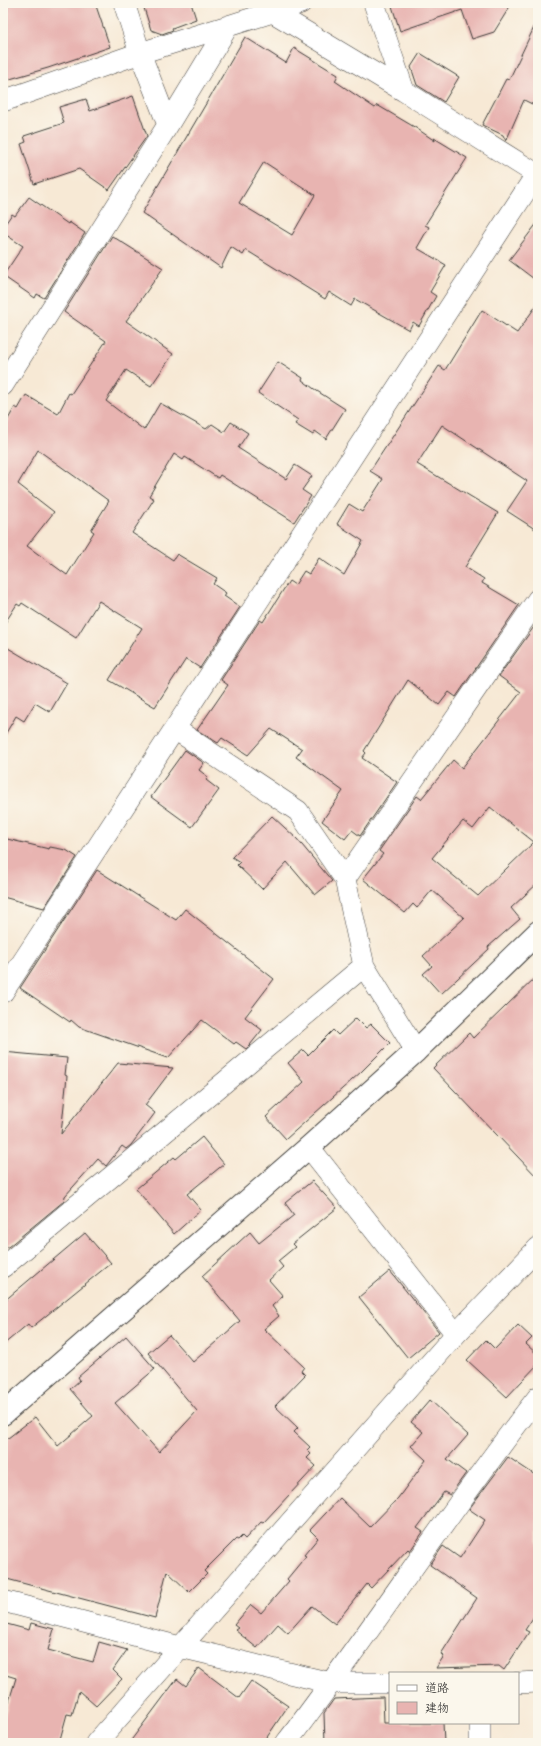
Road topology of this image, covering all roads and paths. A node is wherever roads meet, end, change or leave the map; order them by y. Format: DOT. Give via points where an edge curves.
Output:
graph roads {
  1 [pos="124,3"];
  2 [pos="302,3"];
  3 [pos="374,3"];
  4 [pos="271,12"];
  5 [pos="228,26"];
  6 [pos="140,53"];
  7 [pos="404,91"];
  8 [pos="3,101"];
  9 [pos="168,125"];
  10 [pos="538,174"];
  11 [pos="3,385"];
  12 [pos="538,599"];
  13 [pos="175,729"];
  14 [pos="345,879"];
  15 [pos="538,932"];
  16 [pos="364,966"];
  17 [pos="3,992"];
  18 [pos="416,1051"];
  19 [pos="309,1147"];
  20 [pos="538,1248"];
  21 [pos="3,1267"];
  22 [pos="456,1334"];
  23 [pos="538,1396"];
  24 [pos="3,1414"];
  25 [pos="3,1600"];
  26 [pos="180,1647"];
  27 [pos="538,1682"];
  28 [pos="331,1683"];
  29 [pos="389,1683"];
  30 [pos="519,1683"];
  31 [pos="480,1724"];
  32 [pos="96,1743"];
  33 [pos="286,1743"];
  34 [pos="480,1743"];
  1 -- 6 [label="street"];
  2 -- 4 [label="street"];
  3 -- 7 [label="street"];
  4 -- 5 [label="street"];
  4 -- 7 [label="street"];
  5 -- 6 [label="street"];
  5 -- 9 [label="street"];
  6 -- 8 [label="street"];
  6 -- 9 [label="street"];
  7 -- 10 [label="street"];
  9 -- 11 [label="street"];
  10 -- 13 [label="street"];
  12 -- 14 [label="street"];
  13 -- 14 [label="street" via="298,812"];
  13 -- 17 [label="street"];
  14 -- 16 [label="street"];
  15 -- 18 [label="street"];
  16 -- 18 [label="street"];
  16 -- 21 [label="street"];
  18 -- 19 [label="street"];
  19 -- 22 [label="street"];
  19 -- 24 [label="street"];
  20 -- 22 [label="street"];
  22 -- 26 [label="street"];
  23 -- 28 [label="street" via="491,1457"];
  25 -- 26 [label="street"];
  26 -- 28 [label="street"];
  26 -- 32 [label="street"];
  27 -- 30 [label="street"];
  28 -- 29 [label="street"];
  28 -- 33 [label="street"];
  31 -- 34 [label="street"];
}
